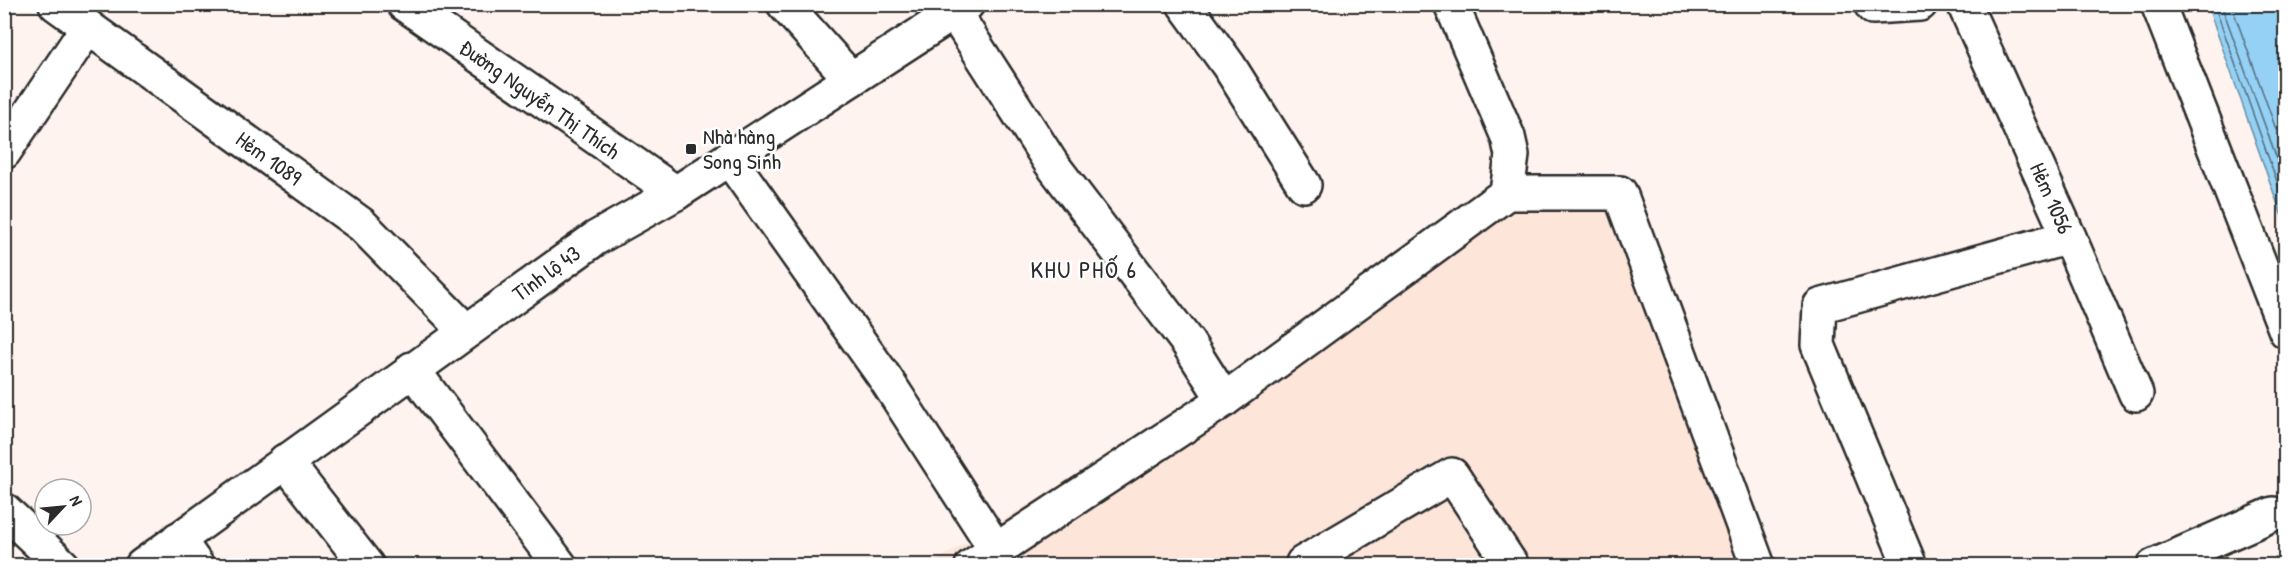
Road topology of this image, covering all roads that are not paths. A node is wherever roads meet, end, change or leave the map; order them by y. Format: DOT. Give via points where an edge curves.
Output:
graph roads {
  1 [pos="56,4"];
  2 [pos="404,4"];
  3 [pos="784,4"];
  4 [pos="1184,4"];
  5 [pos="1451,4"];
  6 [pos="1871,4"];
  7 [pos="1920,4"];
  8 [pos="1964,4"];
  9 [pos="2158,4"];
  10 [pos="960,8"];
  11 [pos="88,27"];
  12 [pos="851,79"];
  13 [pos="4,152"];
  14 [pos="729,158"];
  15 [pos="1304,185"];
  16 [pos="676,193"];
  17 [pos="1507,193"];
  18 [pos="2069,237"];
  19 [pos="466,331"];
  20 [pos="2286,331"];
  21 [pos="412,369"];
  22 [pos="2136,394"];
  23 [pos="1224,400"];
  24 [pos="285,461"];
  25 [pos="4,510"];
  26 [pos="2273,514"];
  27 [pos="178,538"];
  28 [pos="985,558"];
  29 [pos="63,566"];
  30 [pos="142,566"];
  31 [pos="196,566"];
  32 [pos="368,566"];
  33 [pos="560,566"];
  34 [pos="1304,566"];
  35 [pos="1512,566"];
  36 [pos="1758,566"];
  37 [pos="1910,566"];
  38 [pos="2154,566"];
  1 -- 11 [label="street, Hẻm 1089"];
  2 -- 16 [label="street, Đường Nguyễn Thị Thích"];
  3 -- 12 [label="street"];
  4 -- 15 [label="street" via="1229,66"];
  5 -- 17 [label="street" via="1508,137 1512,155"];
  6 -- 7 [label="street"];
  8 -- 18 [label="street, Hẻm 1056"];
  9 -- 20 [label="street"];
  10 -- 12 [label="street, Tỉnh lộ 43"];
  10 -- 23 [label="street" via="1051,163 1188,343"];
  11 -- 13 [label="street"];
  11 -- 19 [label="street, Hẻm 1089" via="362,225"];
  12 -- 14 [label="street, Tỉnh lộ 43"];
  14 -- 16 [label="street, Tỉnh lộ 43"];
  14 -- 28 [label="street" via="885,378"];
  16 -- 19 [label="street, Tỉnh lộ 43" via="596,238"];
  17 -- 23 [label="street"];
  17 -- 36 [label="street" via="1620,193"];
  18 -- 22 [label="street, Hẻm 1056"];
  18 -- 37 [label="street" via="1820,306 1818,345"];
  19 -- 21 [label="street, Tỉnh lộ 43"];
  21 -- 24 [label="street, Tỉnh lộ 43"];
  21 -- 33 [label="street"];
  23 -- 28 [label="street"];
  24 -- 27 [label="street, Tỉnh lộ 43"];
  24 -- 32 [label="street"];
  25 -- 29 [label="street"];
  26 -- 38 [label="street"];
  27 -- 30 [label="street, Tỉnh lộ 43"];
  27 -- 31 [label="street"];
  34 -- 35 [label="street" via="1302,562 1452,475"];
}
